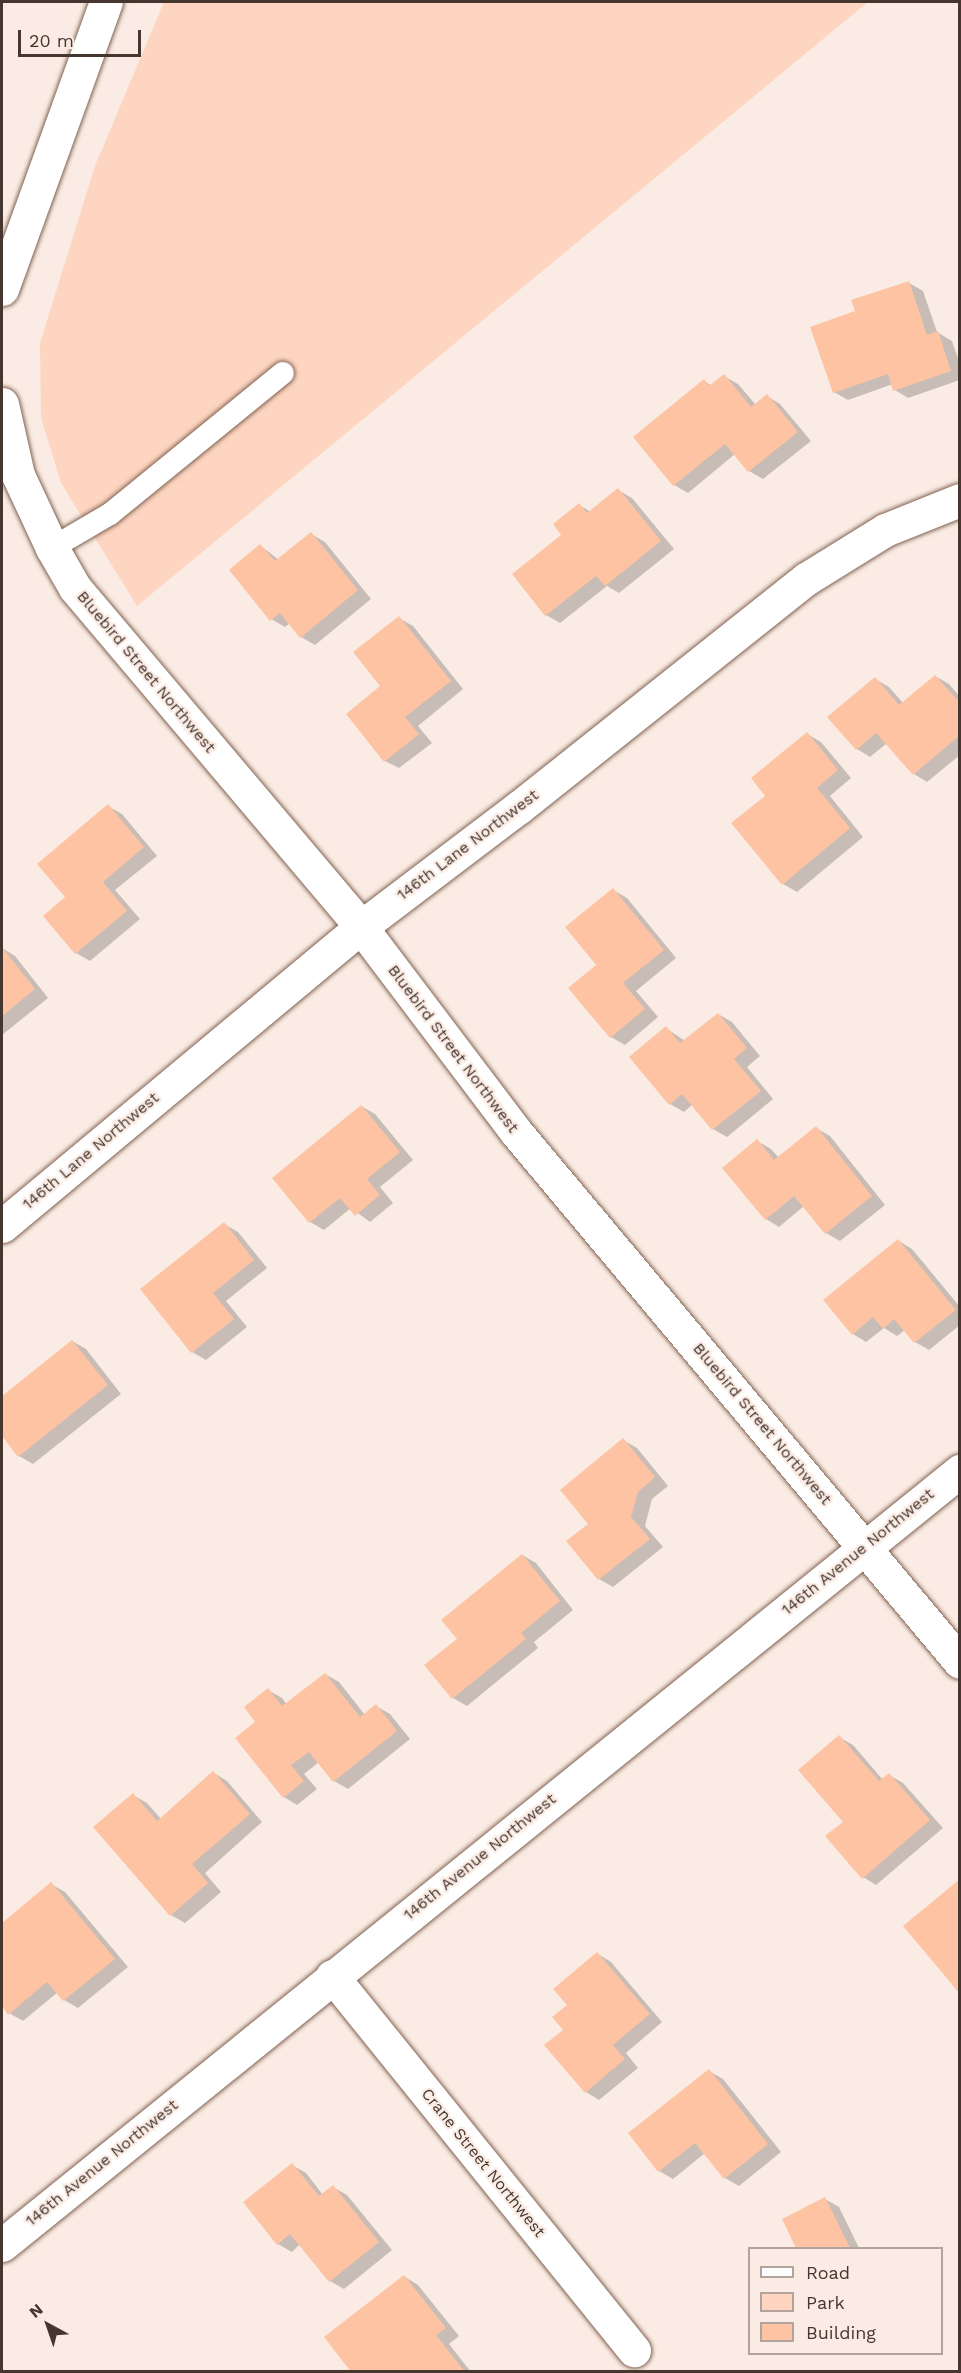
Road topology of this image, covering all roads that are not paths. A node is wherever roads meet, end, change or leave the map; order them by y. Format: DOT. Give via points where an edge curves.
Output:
graph roads {
  1 [pos="106,2"];
  2 [pos="2,289"];
  3 [pos="283,373"];
  4 [pos="2,404"];
  5 [pos="960,500"];
  6 [pos="52,548"];
  7 [pos="361,927"];
  8 [pos="2,1226"];
  9 [pos="960,1471"];
  10 [pos="865,1547"];
  11 [pos="960,1662"];
  12 [pos="332,1976"];
  13 [pos="2,2245"];
  14 [pos="634,2350"];
  1 -- 2 [label="street"];
  3 -- 6 [label="lane" via="110,514"];
  4 -- 6 [label="street, Bluebird Street Northwest" via="18,475"];
  5 -- 7 [label="street, 146th Lane Northwest" via="885,530 806,579"];
  6 -- 7 [label="street, Bluebird Street Northwest" via="75,588"];
  7 -- 8 [label="street, 146th Lane Northwest"];
  7 -- 10 [label="street, Bluebird Street Northwest" via="516,1131"];
  9 -- 10 [label="street, 146th Avenue Northwest"];
  10 -- 11 [label="street, Bluebird Street Northwest"];
  10 -- 12 [label="street, 146th Avenue Northwest"];
  12 -- 13 [label="street, 146th Avenue Northwest"];
  12 -- 14 [label="street, Crane Street Northwest"];
}
